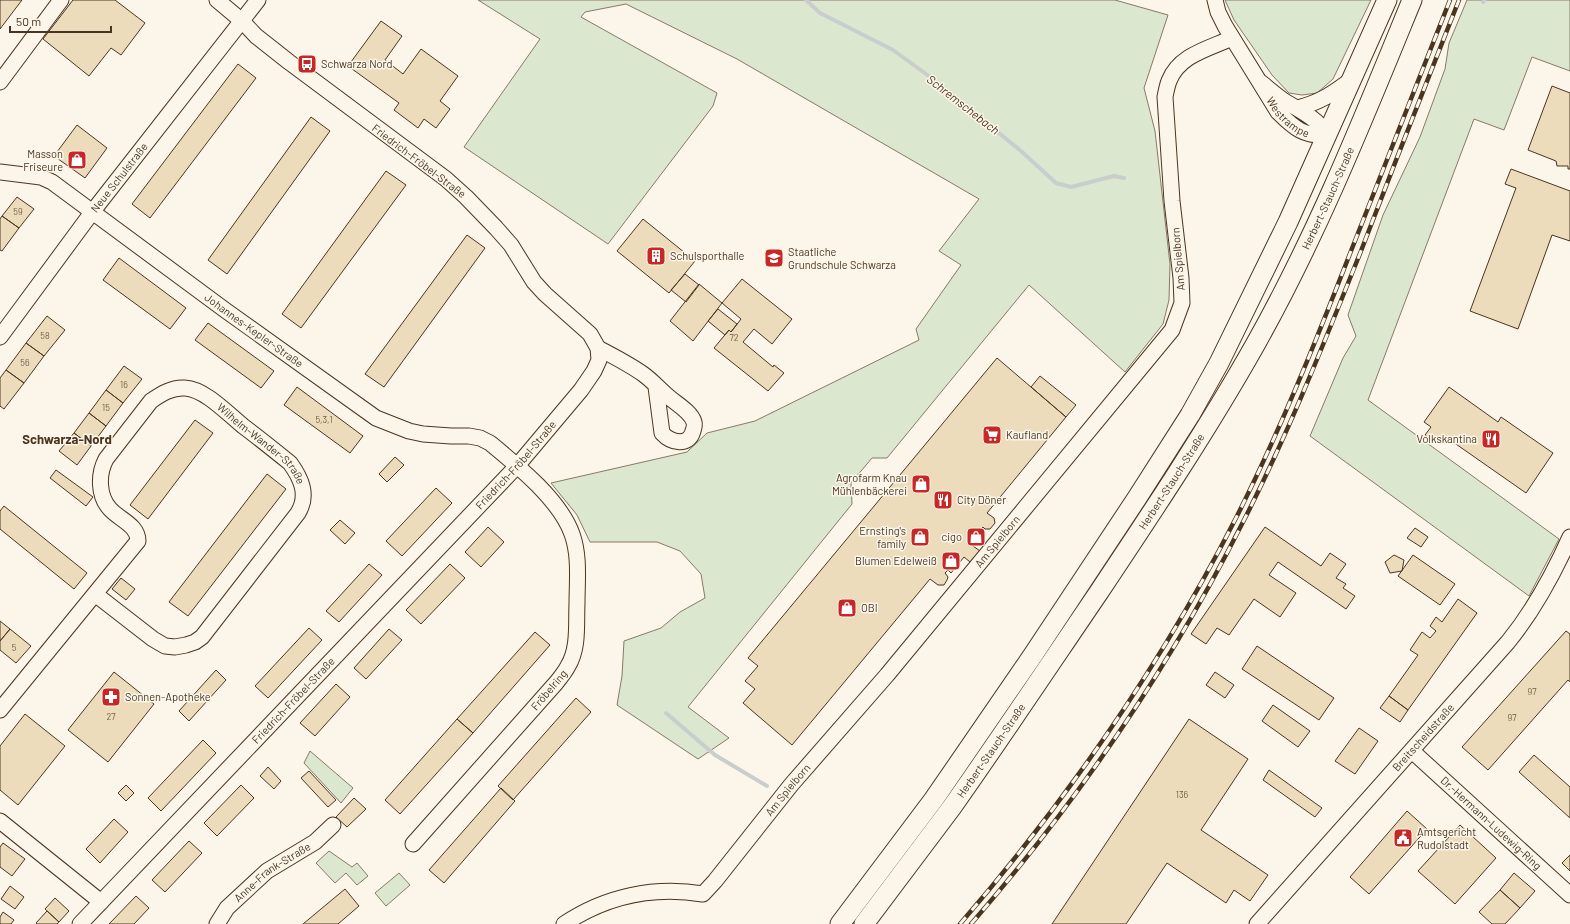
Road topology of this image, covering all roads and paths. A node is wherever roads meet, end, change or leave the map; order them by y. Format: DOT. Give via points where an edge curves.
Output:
graph roads {
  1 [pos="61,0"];
  2 [pos="217,0"];
  3 [pos="258,0"];
  4 [pos="1215,0"];
  5 [pos="1387,0"];
  6 [pos="1412,0"];
  7 [pos="242,21"];
  8 [pos="1232,38"];
  9 [pos="1354,76"];
  10 [pos="1259,81"];
  11 [pos="0,82"];
  12 [pos="1297,108"];
  13 [pos="1360,127"];
  14 [pos="1328,135"];
  15 [pos="1342,166"];
  16 [pos="0,172"];
  17 [pos="93,211"];
  18 [pos="0,337"];
  19 [pos="598,348"];
  20 [pos="656,387"];
  21 [pos="517,466"];
  22 [pos="1570,537"];
  23 [pos="95,594"];
  24 [pos="0,710"];
  25 [pos="1412,751"];
  26 [pos="0,821"];
  27 [pos="333,824"];
  28 [pos="413,844"];
  29 [pos="1570,895"];
  30 [pos="101,902"];
  31 [pos="80,924"];
  32 [pos="217,924"];
  33 [pos="564,924"];
  34 [pos="840,924"];
  35 [pos="864,924"];
  36 [pos="1257,924"];
  1 -- 11 [label="street"];
  2 -- 7 [label="street, Friedrich-Fröbel-Straße"];
  3 -- 7 [label="street, Neue Schulstraße"];
  4 -- 8 [label="street, Westrampe" via="1218,12"];
  5 -- 9 [label="main road, Herbert-Stauch-Straße"];
  6 -- 13 [label="main road, Herbert-Stauch-Straße"];
  7 -- 17 [label="street, Neue Schulstraße"];
  7 -- 19 [label="street, Friedrich-Fröbel-Straße" via="256,36 289,62 446,179 466,197 511,245 534,282 587,330"];
  8 -- 10 [label="street, Westrampe"];
  8 -- 33 [label="street, Am Spielborn" via="1194,54 1179,66 1169,81 1165,97 1182,303 1172,330 703,894 654,892 612,899 581,912"];
  9 -- 12 [label="street" via="1328,97"];
  9 -- 14 [label="main road, Herbert-Stauch-Straße"];
  10 -- 12 [label="street, Westrampe"];
  10 -- 14 [label="street, Westrampe" via="1278,112 1297,129 1306,134"];
  12 -- 14 [label="street, Westrampe" via="1316,120"];
  13 -- 14 [label="main road"];
  13 -- 15 [label="main road, Herbert-Stauch-Straße"];
  14 -- 15 [label="main road"];
  14 -- 34 [label="main road, Herbert-Stauch-Straße" via="1251,300 1190,415 1033,656 934,799"];
  15 -- 35 [label="main road, Herbert-Stauch-Straße" via="1305,248 1255,345 1152,512 955,802"];
  16 -- 17 [label="street, Johannes-Kepler-Straße" via="41,177"];
  17 -- 18 [label="street, Neue Schulstraße"];
  17 -- 21 [label="street, Johannes-Kepler-Straße" via="376,418 424,434 480,438 490,443"];
  19 -- 20 [label="street" via="643,374"];
  19 -- 21 [label="street, Friedrich-Fröbel-Straße" via="598,360 594,371 581,390"];
  21 -- 28 [label="street, Fröbelring" via="563,516 573,535 578,557 575,650 569,666 556,683"];
  21 -- 30 [label="street, Friedrich-Fröbel-Straße"];
  22 -- 25 [label="street, Breitscheidstraße" via="1555,571 1521,626"];
  23 -- 23 [label="street, Wilhelm-Wander-Straße" via="138,541 135,530 106,503 101,487 102,467 146,407 159,395 175,389 196,390 290,462 296,471 303,490 303,500 298,513 202,637 195,642 176,647 165,646"];
  23 -- 24 [label="street, Wilhelm-Wander-Straße"];
  25 -- 29 [label="street, Dr.-Hermann-Ludewig-Ring"];
  25 -- 36 [label="street, Breitscheidstraße"];
  26 -- 30 [label="street"];
  27 -- 32 [label="street, Anne-Frank-Straße" via="315,842 267,871 227,908"];
  30 -- 31 [label="street, Friedrich-Fröbel-Straße"];
}
